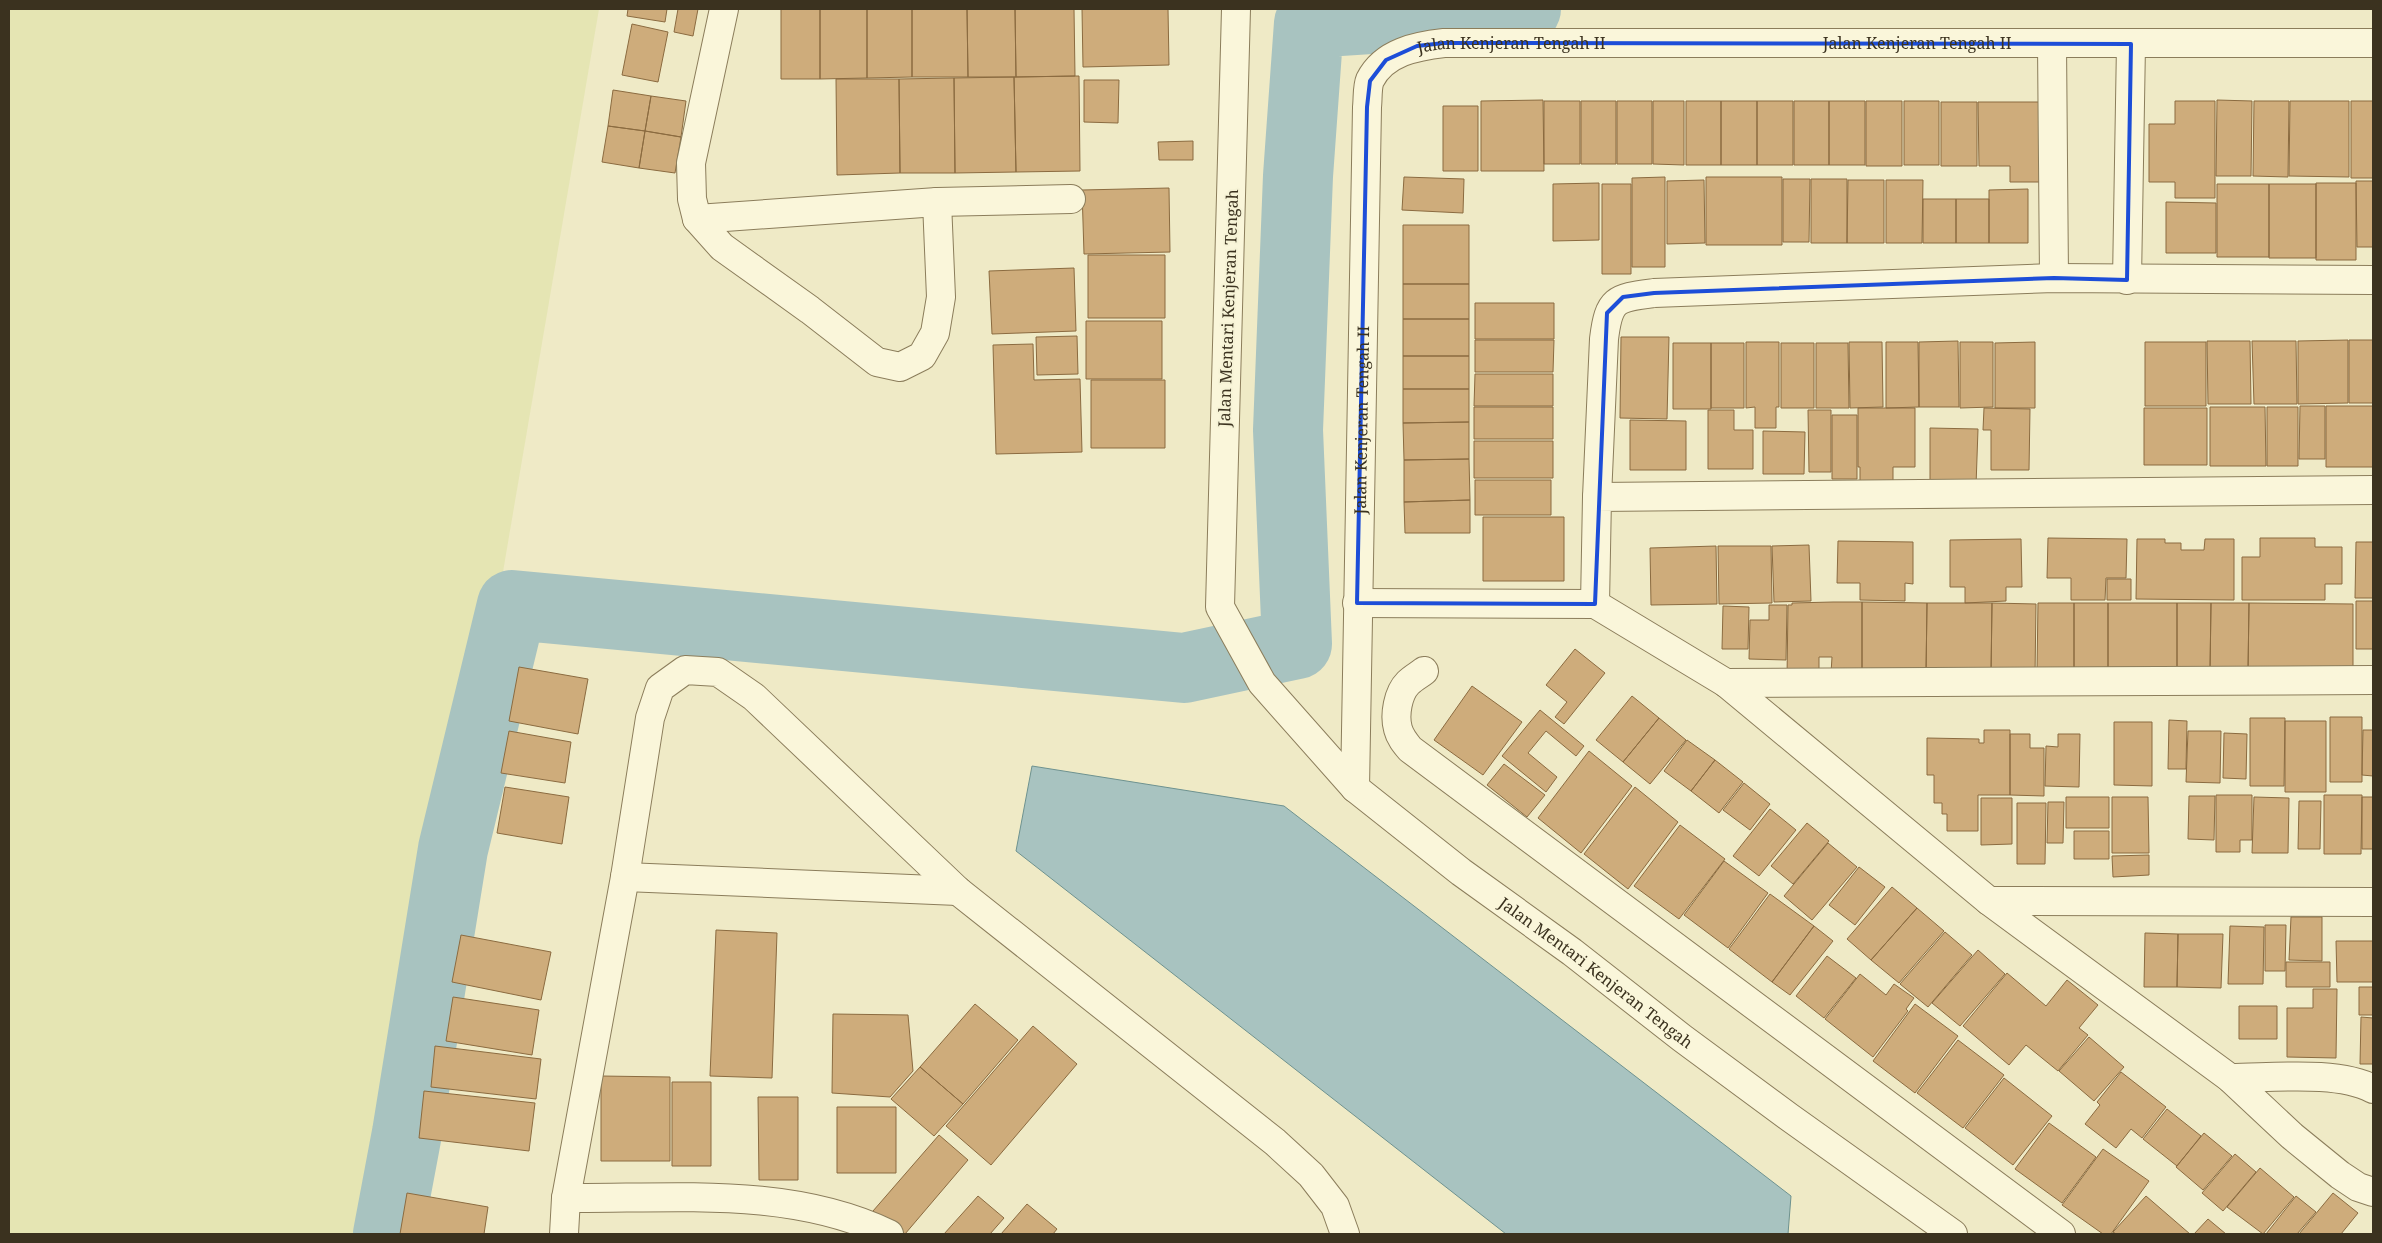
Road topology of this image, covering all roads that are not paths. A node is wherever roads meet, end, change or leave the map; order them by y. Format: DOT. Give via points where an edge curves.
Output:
graph roads {
  1 [pos="724,9"];
  2 [pos="1236,9"];
  3 [pos="2373,43"];
  4 [pos="2052,44"];
  5 [pos="2131,44"];
  6 [pos="1072,199"];
  7 [pos="937,202"];
  8 [pos="697,219"];
  9 [pos="2054,278"];
  10 [pos="2127,280"];
  11 [pos="2373,280"];
  12 [pos="2373,490"];
  13 [pos="1597,497"];
  14 [pos="1357,603"];
  15 [pos="1596,604"];
  16 [pos="1424,671"];
  17 [pos="2373,680"];
  18 [pos="1726,683"];
  19 [pos="1355,788"];
  20 [pos="625,876"];
  21 [pos="958,892"];
  22 [pos="1989,900"];
  23 [pos="2373,902"];
  24 [pos="2230,1078"];
  25 [pos="2373,1089"];
  26 [pos="2373,1192"];
  27 [pos="566,1198"];
  28 [pos="564,1234"];
  29 [pos="889,1234"];
  30 [pos="1345,1234"];
  31 [pos="1953,1234"];
  32 [pos="2061,1234"];
  1 -- 8 [label="street" via="691,163 692,199"];
  2 -- 19 [label="street, Jalan Mentari Kenjeran Tengah" via="1220,607 1262,683"];
  3 -- 5 [label="street, Jalan Kenjeran Tengah II"];
  4 -- 5 [label="street, Jalan Kenjeran Tengah II"];
  4 -- 9 [label="street"];
  4 -- 14 [label="street, Jalan Kenjeran Tengah II" via="1444,43 1417,46 1386,60 1370,81 1367,107"];
  5 -- 10 [label="street"];
  6 -- 7 [label="street"];
  7 -- 8 [label="street"];
  7 -- 8 [label="street" via="941,297 935,333 922,356 900,367 877,362 722,247"];
  9 -- 10 [label="street"];
  9 -- 13 [label="street" via="1654,293 1623,297 1607,313"];
  10 -- 11 [label="street"];
  12 -- 13 [label="street"];
  13 -- 15 [label="street"];
  14 -- 15 [label="street"];
  14 -- 19 [label="street, Jalan Kenjeran Tengah II"];
  15 -- 18 [label="street"];
  16 -- 32 [label="street" via="1400,694 1397,727 1410,749"];
  17 -- 18 [label="street"];
  18 -- 22 [label="street"];
  19 -- 31 [label="street, Jalan Mentari Kenjeran Tengah" via="1690,1044"];
  20 -- 21 [label="street"];
  20 -- 21 [label="street" via="650,718 660,688 685,670 718,672 754,698"];
  20 -- 27 [label="street"];
  21 -- 30 [label="street" via="1275,1142 1311,1175 1335,1206"];
  22 -- 23 [label="street"];
  22 -- 24 [label="street"];
  24 -- 25 [label="street" via="2336,1078 2360,1082"];
  24 -- 26 [label="street" via="2340,1175"];
  27 -- 28 [label="street"];
  27 -- 29 [label="street" via="742,1199 824,1210"];
}
